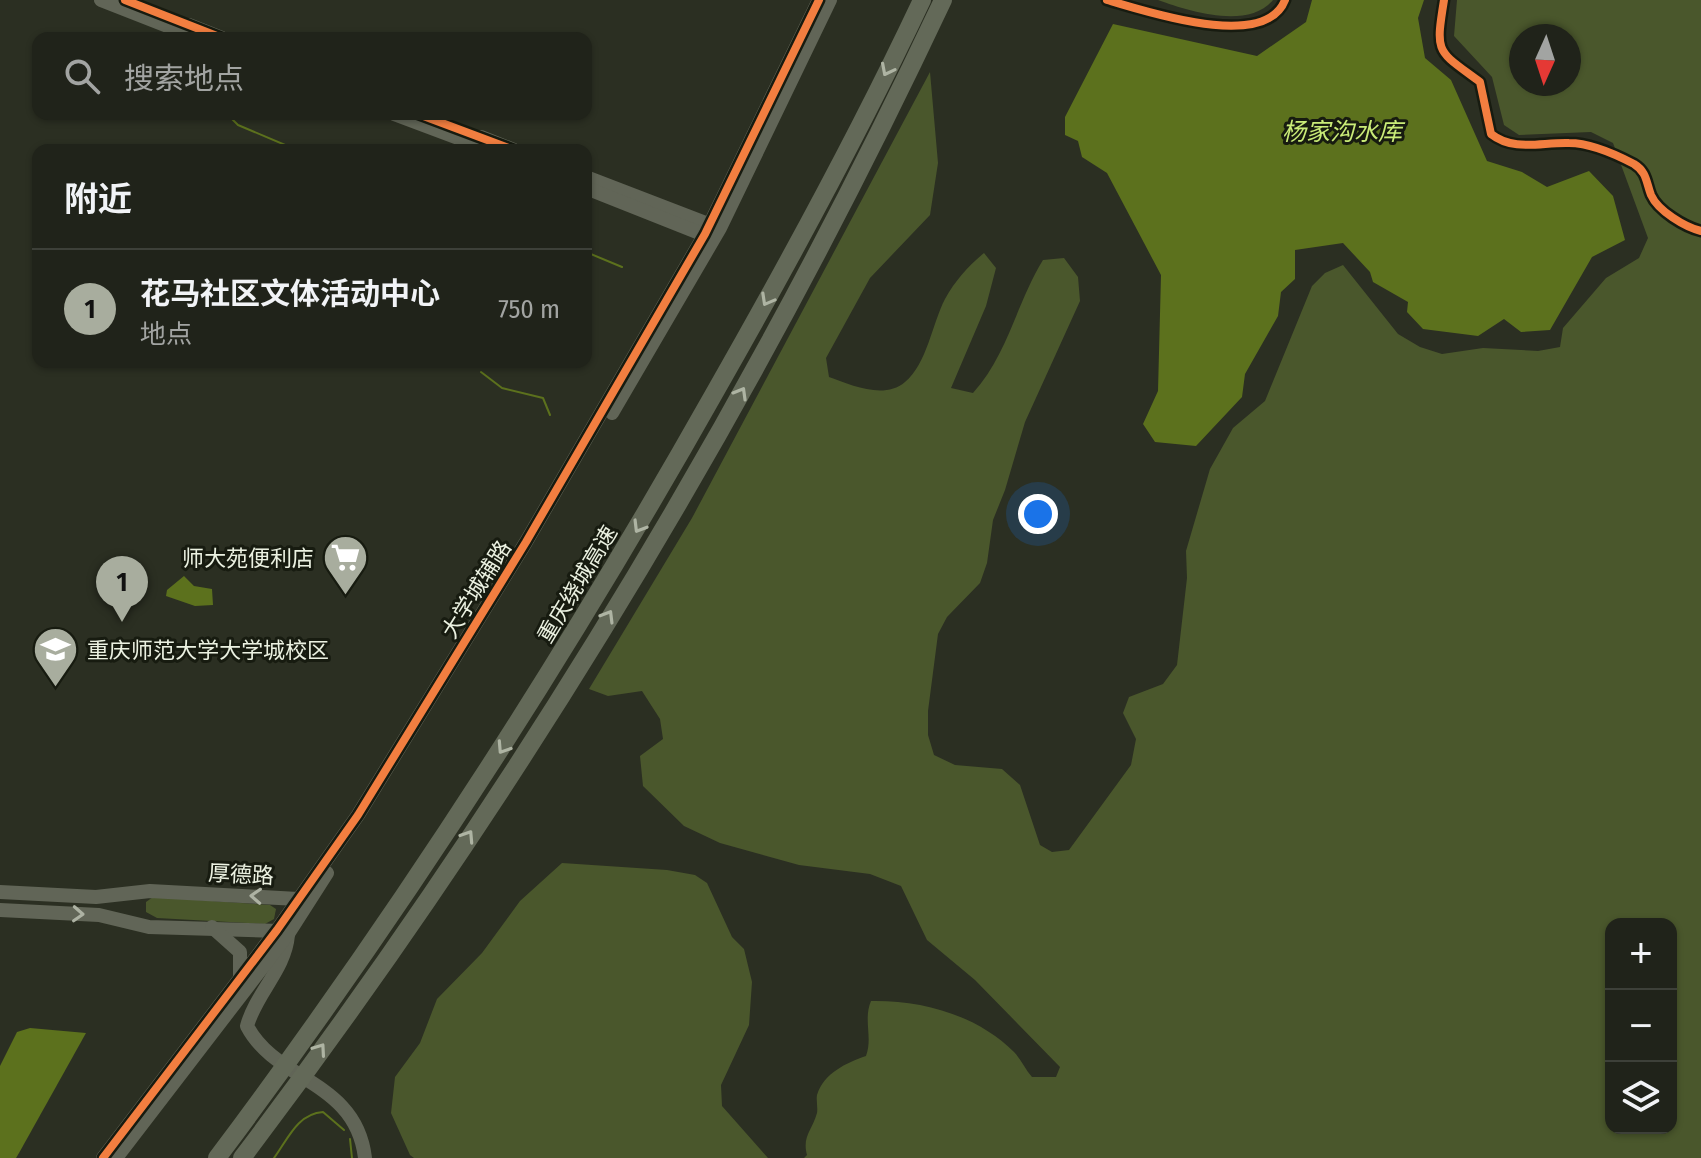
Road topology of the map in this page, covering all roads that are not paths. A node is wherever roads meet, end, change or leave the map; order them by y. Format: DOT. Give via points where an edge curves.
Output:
graph roads {
  1 [pos="101,0"];
  2 [pos="125,0"];
  3 [pos="819,0"];
  4 [pos="830,0"];
  5 [pos="922,0"];
  6 [pos="943,0"];
  7 [pos="1107,0"];
  8 [pos="1285,0"];
  9 [pos="1444,0"];
  10 [pos="183,32"];
  11 [pos="207,32"];
  12 [pos="410,120"];
  13 [pos="434,120"];
  14 [pos="474,144"];
  15 [pos="498,144"];
  16 [pos="592,180"];
  17 [pos="592,190"];
  18 [pos="712,231"];
  19 [pos="1701,231"];
  20 [pos="0,892"];
  21 [pos="298,899"];
  22 [pos="0,910"];
  23 [pos="212,926"];
  24 [pos="282,932"];
  25 [pos="239,979"];
  26 [pos="103,1158"];
  27 [pos="116,1158"];
  28 [pos="217,1158"];
  29 [pos="242,1158"];
  30 [pos="365,1158"];
  1 -- 10 [label="street"];
  2 -- 11 [label="street"];
  3 -- 18 [label="street, 大学城辅路"];
  4 -- 18 [label="street, 大学城辅路"];
  5 -- 28 [label="highway, 重庆绕城高速, one-way" via="744,342 550,675 420,874"];
  29 -- 6 [label="highway, 重庆绕城高速, one-way" via="437,884 660,532 763,354"];
  7 -- 8 [label="street" via="1175,18 1243,27 1267,21"];
  9 -- 19 [label="street" via="1437,42 1443,54 1480,82 1491,134 1519,146 1571,142 1635,165 1645,172 1658,206"];
  12 -- 14 [label="street"];
  13 -- 15 [label="street"];
  16 -- 18 [label="street"];
  17 -- 18 [label="street"];
  18 -- 21 [label="street, 大学城辅路" via="358,815"];
  18 -- 24 [label="street, 大学城辅路" via="535,545"];
  21 -- 20 [label="street, 厚德路, one-way" via="150,891 96,897"];
  21 -- 24 [label="street, 厚德路"];
  22 -- 23 [label="street, one-way" via="99,915 149,927"];
  23 -- 24 [label="street"];
  23 -- 25 [label="street" via="240,952"];
  24 -- 25 [label="street, 大学城辅路"];
  24 -- 27 [label="street, 大学城辅路"];
  24 -- 30 [label="street" via="287,953 247,1026 254,1040 345,1109"];
  25 -- 26 [label="street, 大学城辅路"];
}
